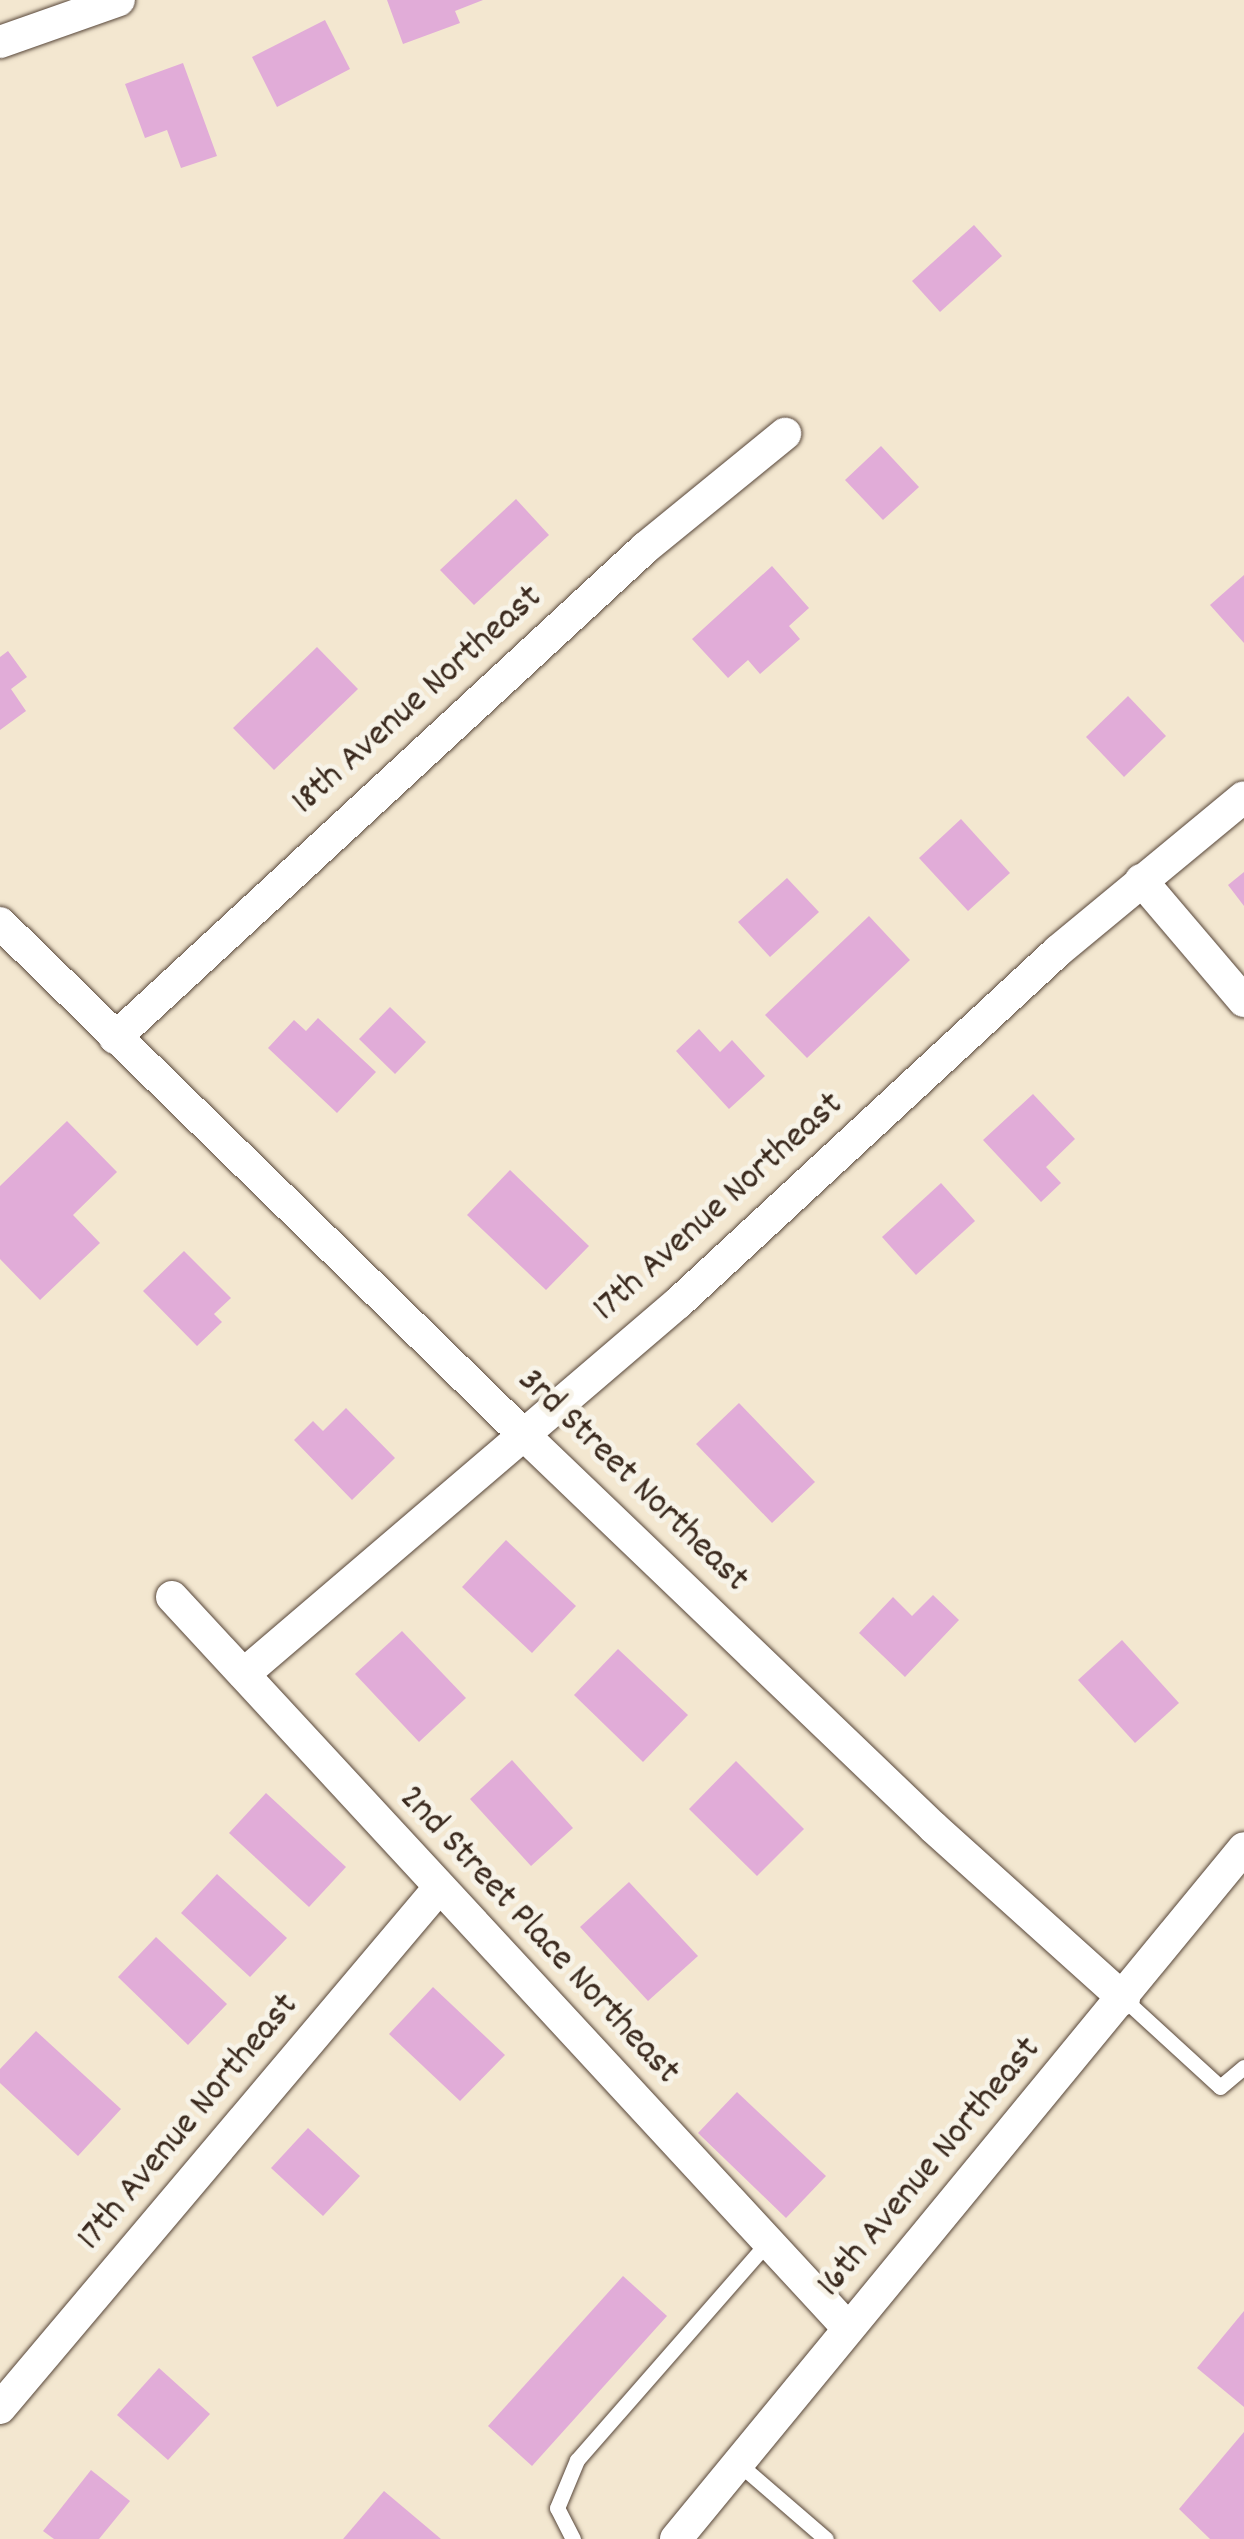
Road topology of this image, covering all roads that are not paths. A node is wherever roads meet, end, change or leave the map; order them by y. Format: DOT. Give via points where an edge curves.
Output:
graph roads {
  1 [pos="118,0"];
  2 [pos="0,42"];
  3 [pos="785,434"];
  4 [pos="1244,797"];
  5 [pos="1141,880"];
  6 [pos="0,923"];
  7 [pos="1244,1001"];
  8 [pos="115,1038"];
  9 [pos="524,1435"];
  10 [pos="172,1597"];
  11 [pos="244,1674"];
  12 [pos="1244,1848"];
  13 [pos="438,1889"];
  14 [pos="1124,2000"];
  15 [pos="1244,2066"];
  16 [pos="768,2242"];
  17 [pos="848,2328"];
  18 [pos="0,2408"];
  19 [pos="738,2463"];
  20 [pos="573,2539"];
  21 [pos="676,2539"];
  22 [pos="826,2539"];
  1 -- 2 [label="street"];
  3 -- 8 [label="street, 18th Avenue Northeast" via="646,548"];
  4 -- 5 [label="street, 17th Avenue Northeast"];
  5 -- 7 [label="street"];
  5 -- 9 [label="street, 17th Avenue Northeast"];
  6 -- 8 [label="street, 3rd Street Northeast"];
  8 -- 9 [label="street, 3rd Street Northeast"];
  9 -- 11 [label="street, 17th Avenue Northeast"];
  9 -- 14 [label="street, 3rd Street Northeast"];
  10 -- 11 [label="street, 2nd Street Place Northeast"];
  11 -- 13 [label="street, 2nd Street Place Northeast"];
  12 -- 14 [label="street, 16th Avenue Northeast"];
  13 -- 16 [label="street, 2nd Street Place Northeast"];
  13 -- 18 [label="street, 17th Avenue Northeast"];
  14 -- 15 [label="lane, 3rd Street Northeast" via="1220,2087"];
  14 -- 17 [label="street, 16th Avenue Northeast"];
  16 -- 17 [label="street, 2nd Street Place Northeast"];
  16 -- 20 [label="lane" via="577,2460 557,2508"];
  17 -- 19 [label="street, 16th Avenue Northeast"];
  19 -- 21 [label="street, 16th Avenue Northeast"];
  19 -- 22 [label="lane"];
}
